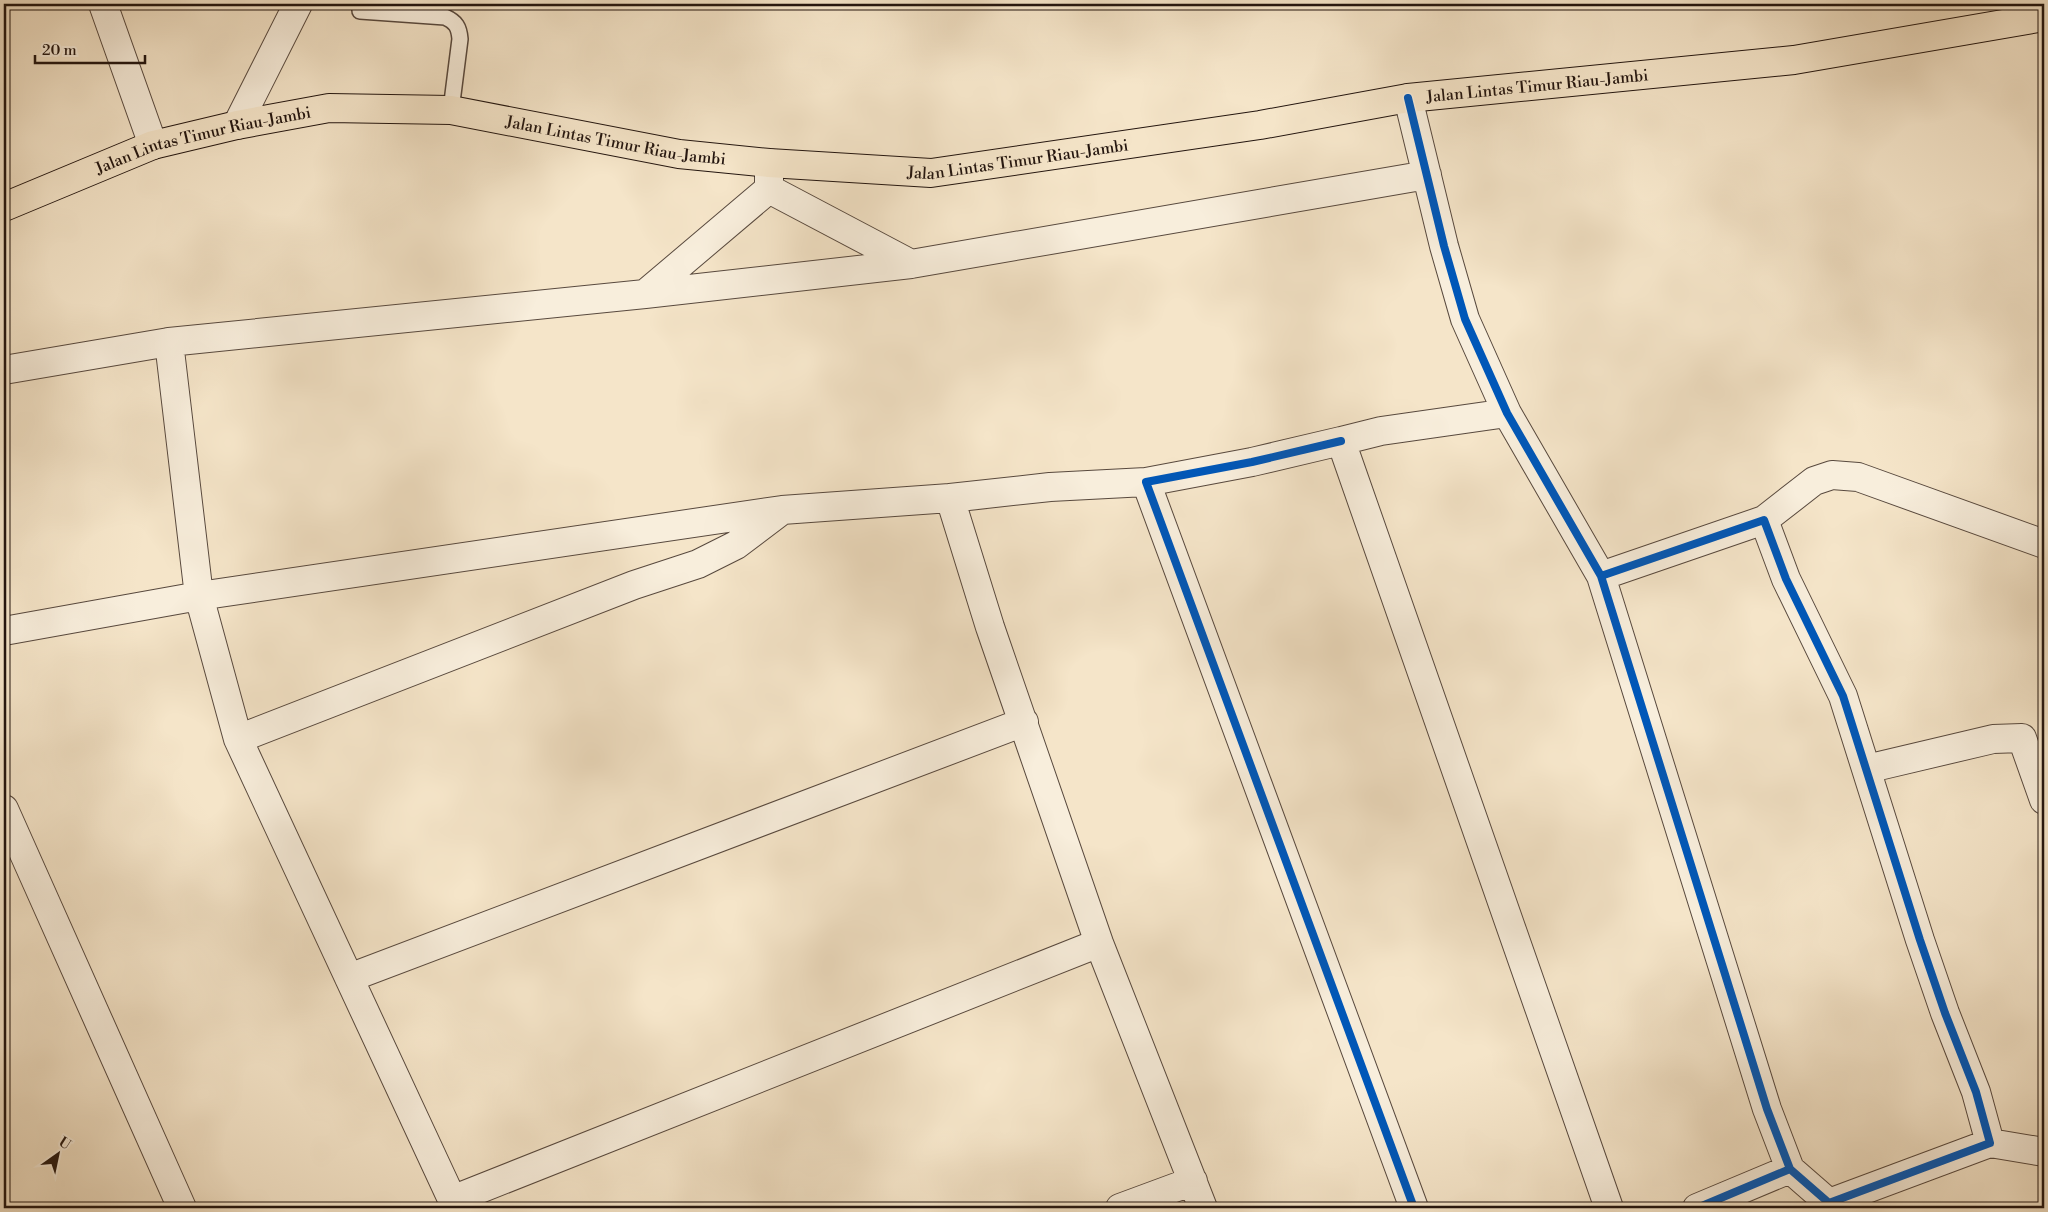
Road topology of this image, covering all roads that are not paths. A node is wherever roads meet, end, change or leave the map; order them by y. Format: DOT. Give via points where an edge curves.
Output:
graph roads {
  1 [pos="104,4"];
  2 [pos="298,4"];
  3 [pos="360,11"];
  4 [pos="2044,17"];
  5 [pos="1408,98"];
  6 [pos="451,110"];
  7 [pos="237,125"];
  8 [pos="153,145"];
  9 [pos="1427,175"];
  10 [pos="769,176"];
  11 [pos="4,207"];
  12 [pos="910,264"];
  13 [pos="645,294"];
  14 [pos="169,342"];
  15 [pos="4,370"];
  16 [pos="1507,413"];
  17 [pos="1341,441"];
  18 [pos="1146,482"];
  19 [pos="950,498"];
  20 [pos="782,510"];
  21 [pos="1764,520"];
  22 [pos="2044,544"];
  23 [pos="1601,576"];
  24 [pos="199,596"];
  25 [pos="4,630"];
  26 [pos="1024,722"];
  27 [pos="238,739"];
  28 [pos="2033,742"];
  29 [pos="1866,769"];
  30 [pos="2044,800"];
  31 [pos="4,809"];
  32 [pos="1099,944"];
  33 [pos="349,978"];
  34 [pos="1990,1143"];
  35 [pos="2044,1152"];
  36 [pos="1790,1169"];
  37 [pos="1193,1180"];
  38 [pos="454,1204"];
  39 [pos="1829,1206"];
  40 [pos="182,1208"];
  41 [pos="1120,1208"];
  42 [pos="1203,1208"];
  43 [pos="1414,1208"];
  44 [pos="1609,1208"];
  45 [pos="1697,1208"];
  1 -- 8 [label="street"];
  2 -- 7 [label="street"];
  3 -- 6 [label="lane" via="445,17 456,24 460,39"];
  4 -- 5 [label="highway, Jalan Lintas Timur Riau-Jambi" via="1794,60"];
  5 -- 9 [label="street"];
  5 -- 10 [label="highway, Jalan Lintas Timur Riau-Jambi" via="1260,125 930,173"];
  6 -- 7 [label="highway, Jalan Lintas Timur Riau-Jambi" via="329,108"];
  6 -- 10 [label="highway, Jalan Lintas Timur Riau-Jambi" via="680,154"];
  7 -- 8 [label="highway, Jalan Lintas Timur Riau-Jambi"];
  8 -- 11 [label="highway, Jalan Lintas Timur Riau-Jambi"];
  9 -- 12 [label="street"];
  9 -- 16 [label="street" via="1465,319"];
  10 -- 12 [label="street"];
  10 -- 13 [label="street"];
  12 -- 13 [label="street"];
  13 -- 14 [label="street"];
  14 -- 15 [label="street"];
  14 -- 24 [label="street"];
  16 -- 17 [label="street"];
  16 -- 23 [label="street"];
  17 -- 18 [label="street"];
  17 -- 44 [label="street"];
  18 -- 19 [label="street" via="1050,487"];
  18 -- 43 [label="street"];
  19 -- 20 [label="street"];
  19 -- 26 [label="street"];
  20 -- 24 [label="street"];
  20 -- 27 [label="street" via="736,545 698,564 634,585"];
  21 -- 22 [label="street" via="1814,480 1832,476 1858,477"];
  21 -- 23 [label="street"];
  21 -- 29 [label="street" via="1786,579 1843,696"];
  23 -- 36 [label="street" via="1767,1109"];
  24 -- 25 [label="street"];
  24 -- 27 [label="street"];
  26 -- 32 [label="street"];
  26 -- 33 [label="street"];
  27 -- 33 [label="street"];
  28 -- 29 [label="street" via="1993,739"];
  28 -- 30 [label="street"];
  29 -- 34 [label="street" via="1920,940 1976,1092"];
  31 -- 40 [label="street"];
  32 -- 37 [label="street"];
  32 -- 38 [label="street"];
  33 -- 38 [label="street"];
  34 -- 35 [label="street"];
  34 -- 39 [label="street"];
  36 -- 39 [label="street"];
  36 -- 45 [label="street"];
  37 -- 41 [label="street"];
  37 -- 42 [label="street"];
}
